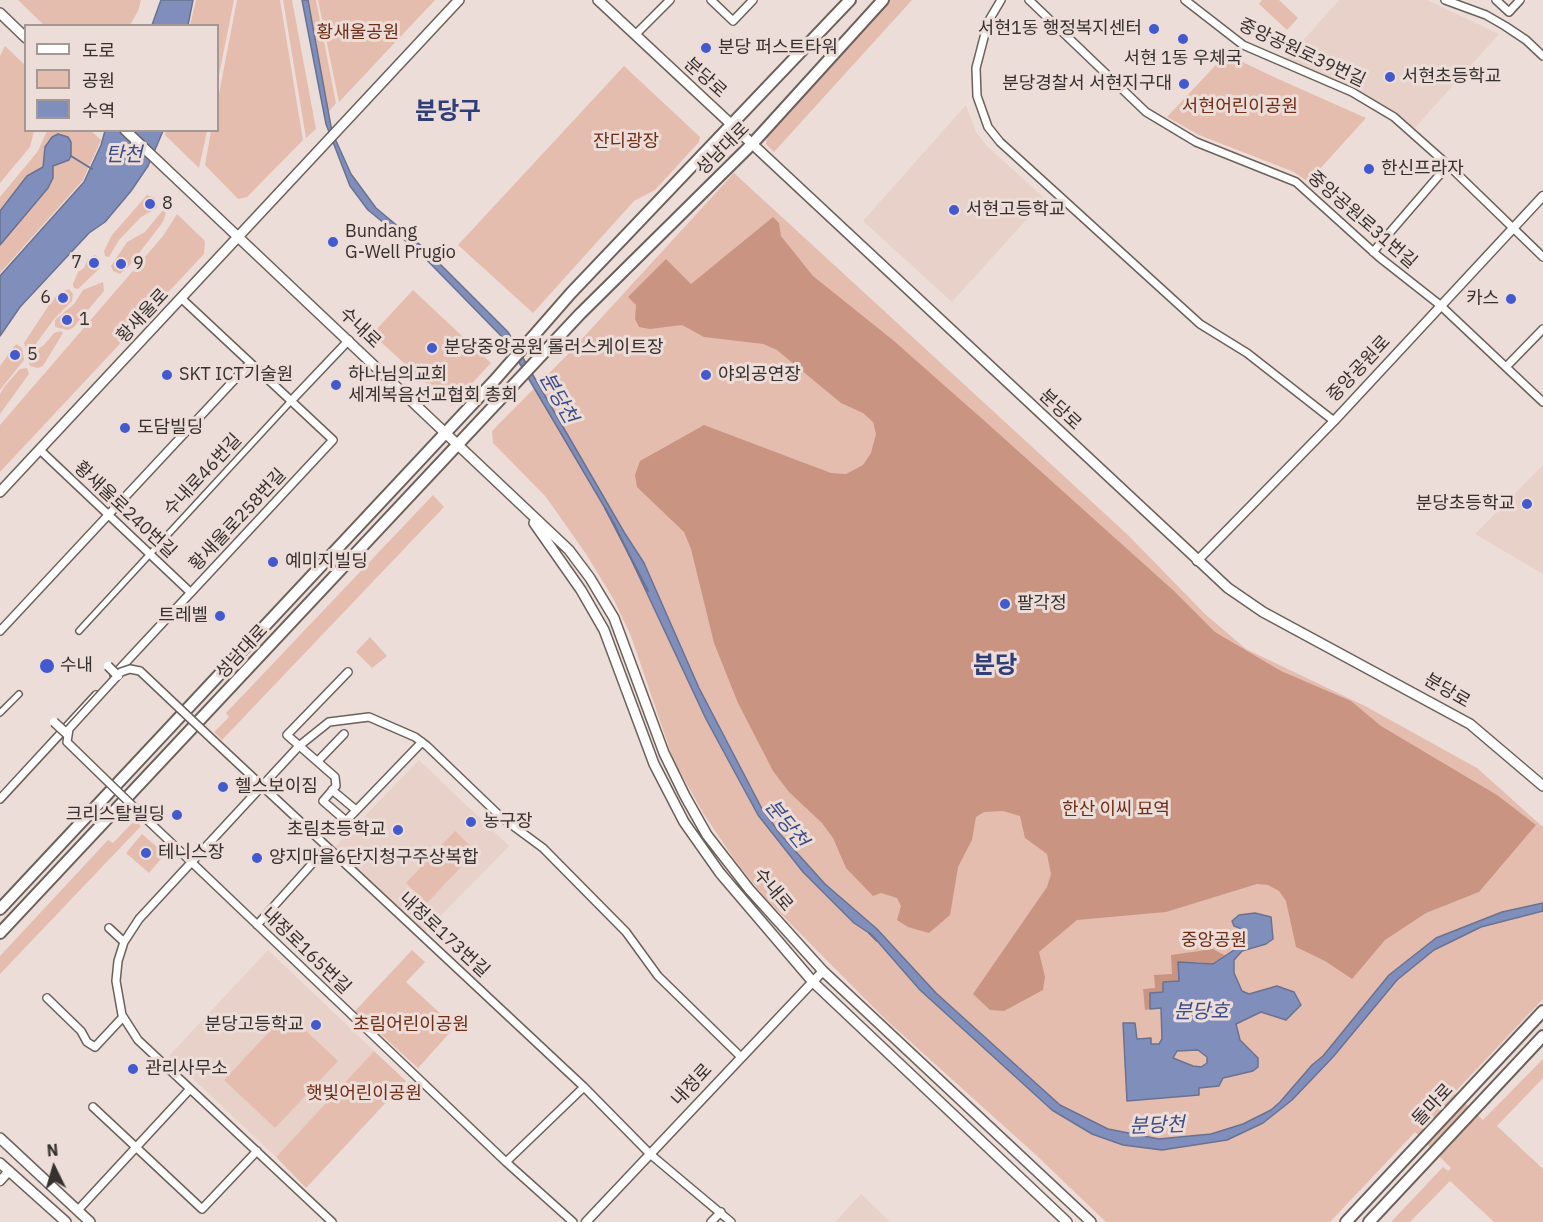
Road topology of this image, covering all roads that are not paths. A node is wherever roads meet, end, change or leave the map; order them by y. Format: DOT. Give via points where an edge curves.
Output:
graph roads {
  1 [pos="459,0"];
  2 [pos="598,0"];
  3 [pos="670,0"];
  4 [pos="711,0"];
  5 [pos="753,0"];
  6 [pos="850,0"];
  7 [pos="884,0"];
  8 [pos="1001,0"];
  9 [pos="1029,0"];
  10 [pos="1185,0"];
  11 [pos="1444,0"];
  12 [pos="1496,0"];
  13 [pos="1520,0"];
  14 [pos="0,13"];
  15 [pos="635,35"];
  16 [pos="24,36"];
  17 [pos="1543,55"];
  18 [pos="733,125"];
  19 [pos="127,132"];
  20 [pos="753,143"];
  21 [pos="1449,165"];
  22 [pos="1543,196"];
  23 [pos="1513,230"];
  24 [pos="240,237"];
  25 [pos="1373,252"];
  26 [pos="1543,257"];
  27 [pos="182,299"];
  28 [pos="1440,306"];
  29 [pos="1543,329"];
  30 [pos="349,340"];
  31 [pos="250,363"];
  32 [pos="1506,367"];
  33 [pos="291,401"];
  34 [pos="1543,402"];
  35 [pos="1334,422"];
  36 [pos="445,434"];
  37 [pos="459,445"];
  38 [pos="40,450"];
  39 [pos="0,492"];
  40 [pos="526,510"];
  41 [pos="108,515"];
  42 [pos="150,554"];
  43 [pos="1197,561"];
  44 [pos="190,592"];
  45 [pos="0,631"];
  46 [pos="80,631"];
  47 [pos="108,666"];
  48 [pos="348,672"];
  49 [pos="118,676"];
  50 [pos="19,694"];
  51 [pos="0,713"];
  52 [pos="54,722"];
  53 [pos="67,734"];
  54 [pos="344,734"];
  55 [pos="422,742"];
  56 [pos="300,746"];
  57 [pos="318,761"];
  58 [pos="262,785"];
  59 [pos="1543,786"];
  60 [pos="332,790"];
  61 [pos="0,798"];
  62 [pos="356,810"];
  63 [pos="327,847"];
  64 [pos="190,862"];
  65 [pos="0,909"];
  66 [pos="257,925"];
  67 [pos="109,928"];
  68 [pos="0,933"];
  69 [pos="124,942"];
  70 [pos="823,971"];
  71 [pos="813,982"];
  72 [pos="47,998"];
  73 [pos="1543,1011"];
  74 [pos="123,1017"];
  75 [pos="1543,1036"];
  76 [pos="741,1057"];
  77 [pos="584,1087"];
  78 [pos="190,1089"];
  79 [pos="93,1107"];
  80 [pos="0,1138"];
  81 [pos="136,1147"];
  82 [pos="256,1151"];
  83 [pos="650,1154"];
  84 [pos="506,1162"];
  85 [pos="0,1163"];
  86 [pos="9,1171"];
  87 [pos="0,1181"];
  88 [pos="78,1210"];
  89 [pos="721,1212"];
  90 [pos="66,1222"];
  91 [pos="90,1222"];
  92 [pos="332,1222"];
  93 [pos="573,1222"];
  94 [pos="586,1222"];
  95 [pos="711,1222"];
  96 [pos="732,1222"];
  97 [pos="1067,1222"];
  98 [pos="1091,1222"];
  99 [pos="1346,1222"];
  100 [pos="1369,1222"];
  1 -- 24 [label="main road, 황새울로"];
  2 -- 15 [label="main road, 분당로"];
  3 -- 15 [label="street"];
  4 -- 5 [label="street" via="733,21"];
  6 -- 18 [label="main road, 성남대로"];
  7 -- 20 [label="main road, 성남대로"];
  8 -- 35 [label="street" via="988,22 976,68 977,96 988,127 1200,324 1247,353"];
  9 -- 25 [label="street, 중앙공원로31번길" via="1146,112 1196,142 1296,182"];
  10 -- 21 [label="street, 중앙공원로39번길" via="1243,45 1352,92 1394,117"];
  11 -- 17 [label="street" via="1486,15"];
  12 -- 13 [label="street" via="1509,12"];
  14 -- 16 [label="main road"];
  15 -- 18 [label="main road, 분당로"];
  18 -- 20 [label="main road, 분당로"];
  18 -- 36 [label="main road, 성남대로" via="571,293"];
  19 -- 24 [label="main road, 수내로"];
  20 -- 37 [label="main road, 성남대로" via="580,314"];
  20 -- 43 [label="main road, 분당로"];
  21 -- 23 [label="street, 중앙공원로39번길"];
  21 -- 25 [label="street"];
  22 -- 23 [label="street, 중앙공원로"];
  23 -- 26 [label="street, 중앙공원로39번길"];
  23 -- 28 [label="street, 중앙공원로"];
  24 -- 27 [label="main road, 황새울로"];
  24 -- 30 [label="main road, 수내로"];
  25 -- 28 [label="street, 중앙공원로31번길"];
  27 -- 31 [label="street, 황새울로258번길"];
  27 -- 38 [label="main road, 황새울로"];
  28 -- 32 [label="street, 중앙공원로31번길"];
  28 -- 35 [label="street, 중앙공원로"];
  29 -- 32 [label="street"];
  30 -- 33 [label="street, 수내로46번길"];
  30 -- 36 [label="main road, 수내로"];
  31 -- 33 [label="street, 황새울로258번길"];
  31 -- 41 [label="street"];
  32 -- 34 [label="street, 중앙공원로31번길"];
  33 -- 42 [label="street, 수내로46번길"];
  33 -- 44 [label="street, 황새울로258번길" via="333,440"];
  35 -- 43 [label="street, 중앙공원로"];
  36 -- 37 [label="main road, 수내로"];
  36 -- 65 [label="main road, 성남대로"];
  37 -- 40 [label="main road, 수내로"];
  37 -- 68 [label="main road, 성남대로"];
  38 -- 39 [label="main road, 황새울로"];
  38 -- 41 [label="street, 황새울로240번길"];
  40 -- 70 [label="main road, 수내로" via="569,550 602,597 623,639 668,763 707,835 763,907"];
  40 -- 71 [label="main road, 수내로" via="604,630 654,764 684,822 737,895"];
  41 -- 42 [label="street, 황새울로240번길"];
  41 -- 45 [label="street"];
  42 -- 44 [label="street, 황새울로240번길"];
  42 -- 46 [label="street, 수내로46번길"];
  43 -- 59 [label="main road, 분당로" via="1263,612 1470,724"];
  44 -- 61 [label="street, 황새울로258번길"];
  47 -- 49 [label="street, bridge"];
  48 -- 56 [label="street" via="287,735"];
  49 -- 53 [label="street, bridge"];
  49 -- 58 [label="street, 내정로173번길, bridge" via="126,670 140,671"];
  50 -- 51 [label="street"];
  52 -- 53 [label="street, bridge"];
  53 -- 64 [label="street, 내정로165번길, bridge" via="67,742"];
  54 -- 57 [label="street"];
  55 -- 56 [label="street" via="361,716 329,722"];
  55 -- 62 [label="street"];
  55 -- 76 [label="street" via="501,817 543,848 626,932 658,976"];
  56 -- 57 [label="street"];
  56 -- 58 [label="street"];
  57 -- 60 [label="street" via="335,777"];
  58 -- 63 [label="street, 내정로173번길"];
  58 -- 64 [label="street"];
  60 -- 62 [label="street"];
  60 -- 62 [label="street" via="320,804 346,821"];
  63 -- 66 [label="street"];
  63 -- 77 [label="street, 내정로173번길"];
  64 -- 66 [label="street, 내정로165번길"];
  64 -- 69 [label="street" via="139,919"];
  66 -- 84 [label="street, 내정로165번길"];
  67 -- 69 [label="street"];
  69 -- 74 [label="street" via="116,981"];
  70 -- 71 [label="street, 내정로"];
  70 -- 98 [label="main road, 수내로"];
  71 -- 76 [label="street, 내정로"];
  71 -- 97 [label="main road, 수내로"];
  72 -- 74 [label="street" via="95,1047"];
  73 -- 99 [label="main road, 돌마로"];
  74 -- 78 [label="street" via="138,1040"];
  75 -- 100 [label="main road, 돌마로"];
  76 -- 83 [label="street, 내정로"];
  77 -- 83 [label="street, 내정로173번길"];
  77 -- 84 [label="street"];
  78 -- 81 [label="street"];
  78 -- 82 [label="street"];
  79 -- 81 [label="street"];
  80 -- 88 [label="main road"];
  81 -- 82 [label="street" via="202,1209"];
  81 -- 88 [label="street"];
  82 -- 92 [label="street"];
  83 -- 89 [label="street, 내정로173번길"];
  83 -- 94 [label="street, 내정로"];
  84 -- 93 [label="street, 내정로165번길"];
  85 -- 86 [label="main road"];
  86 -- 87 [label="street"];
  86 -- 90 [label="main road"];
  88 -- 91 [label="main road"];
  89 -- 95 [label="street"];
  89 -- 96 [label="street, 내정로173번길"];
}
